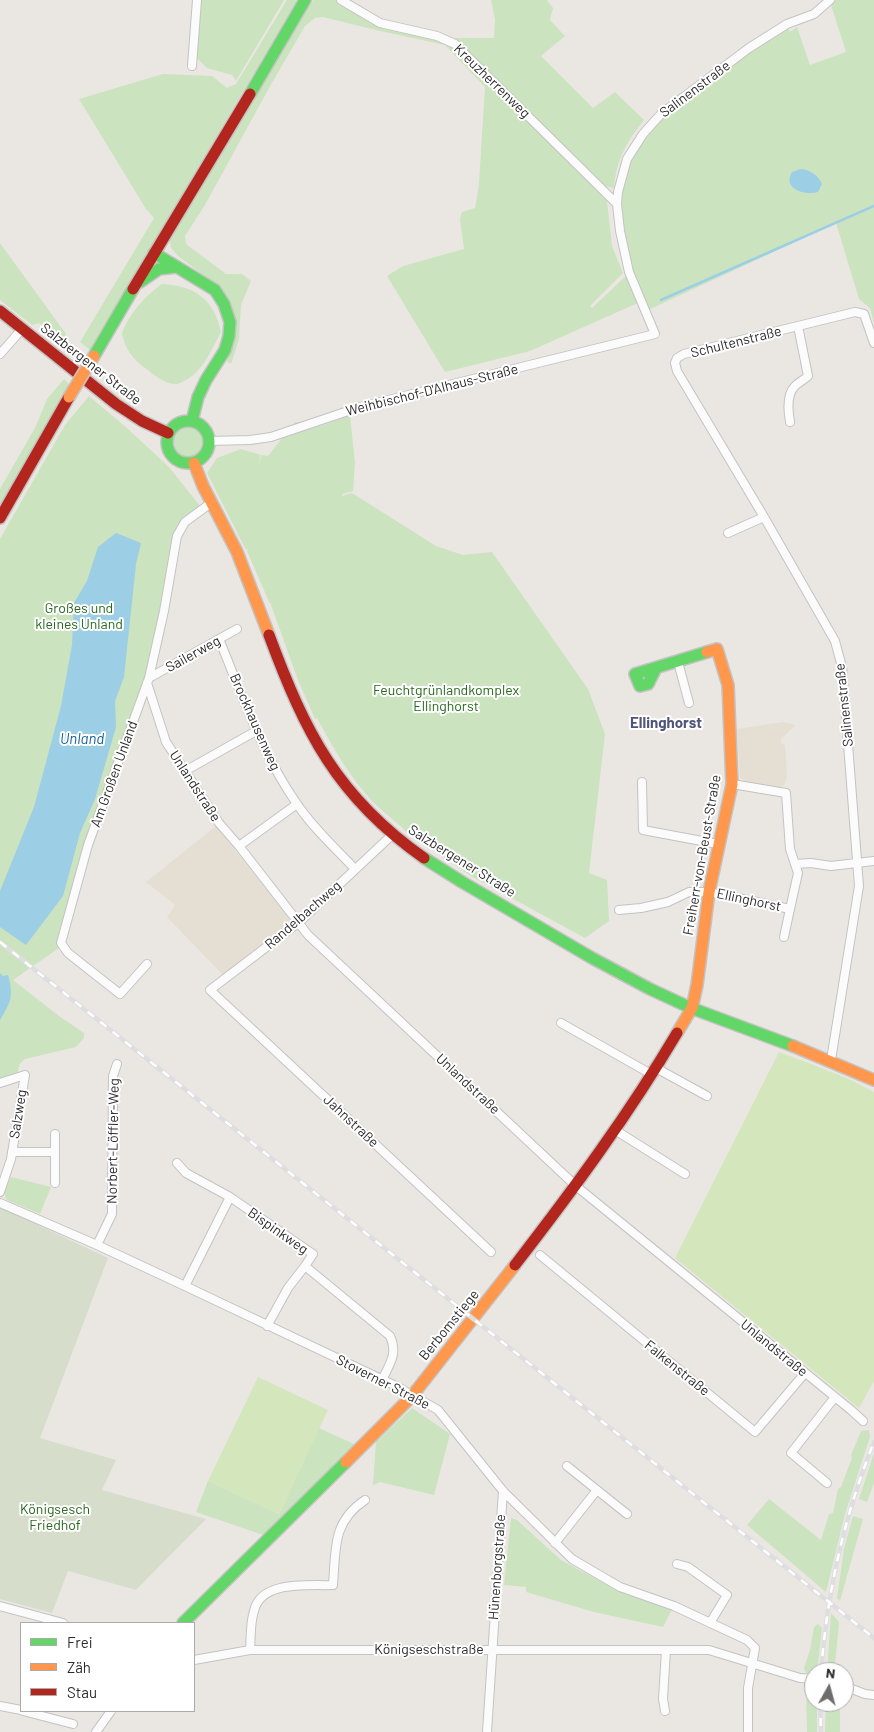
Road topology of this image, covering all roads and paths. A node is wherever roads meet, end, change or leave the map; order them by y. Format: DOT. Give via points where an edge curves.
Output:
graph roads {
  1 [pos="196,0"];
  2 [pos="305,0"];
  3 [pos="340,0"];
  4 [pos="830,0"];
  5 [pos="192,66"];
  6 [pos="618,204"];
  7 [pos="154,253"];
  8 [pos="176,267"];
  9 [pos="133,289"];
  10 [pos="0,311"];
  11 [pos="798,326"];
  12 [pos="22,329"];
  13 [pos="656,334"];
  14 [pos="874,343"];
  15 [pos="0,354"];
  16 [pos="675,361"];
  17 [pos="192,421"];
  18 [pos="790,422"];
  19 [pos="168,434"];
  20 [pos="209,442"];
  21 [pos="194,462"];
  22 [pos="212,503"];
  23 [pos="0,518"];
  24 [pos="764,518"];
  25 [pos="728,533"];
  26 [pos="237,630"];
  27 [pos="219,639"];
  28 [pos="678,662"];
  29 [pos="656,668"];
  30 [pos="148,680"];
  31 [pos="689,703"];
  32 [pos="256,732"];
  33 [pos="185,770"];
  34 [pos="642,782"];
  35 [pos="732,784"];
  36 [pos="297,804"];
  37 [pos="392,834"];
  38 [pos="718,844"];
  39 [pos="239,846"];
  40 [pos="874,861"];
  41 [pos="858,862"];
  42 [pos="795,864"];
  43 [pos="355,869"];
  44 [pos="709,892"];
  45 [pos="790,909"];
  46 [pos="619,910"];
  47 [pos="298,923"];
  48 [pos="784,937"];
  49 [pos="147,964"];
  50 [pos="210,990"];
  51 [pos="692,1008"];
  52 [pos="562,1023"];
  53 [pos="832,1060"];
  54 [pos="117,1064"];
  55 [pos="654,1071"];
  56 [pos="874,1080"];
  57 [pos="0,1083"];
  58 [pos="707,1096"];
  59 [pos="615,1130"];
  60 [pos="55,1134"];
  61 [pos="12,1152"];
  62 [pos="55,1152"];
  63 [pos="177,1163"];
  64 [pos="685,1174"];
  65 [pos="55,1183"];
  66 [pos="576,1186"];
  67 [pos="0,1192"];
  68 [pos="230,1197"];
  69 [pos="0,1203"];
  70 [pos="97,1245"];
  71 [pos="491,1252"];
  72 [pos="540,1255"];
  73 [pos="305,1266"];
  74 [pos="185,1286"];
  75 [pos="268,1326"];
  76 [pos="805,1373"];
  77 [pos="382,1380"];
  78 [pos="412,1396"];
  79 [pos="835,1397"];
  80 [pos="863,1421"];
  81 [pos="568,1466"];
  82 [pos="827,1483"];
  83 [pos="597,1490"];
  84 [pos="502,1491"];
  85 [pos="365,1500"];
  86 [pos="627,1514"];
  87 [pos="555,1543"];
  88 [pos="677,1564"];
  89 [pos="0,1606"];
  90 [pos="59,1622"];
  91 [pos="184,1622"];
  92 [pos="710,1623"];
  93 [pos="492,1649"];
  94 [pos="250,1650"];
  95 [pos="666,1650"];
  96 [pos="195,1660"];
  97 [pos="752,1663"];
  98 [pos="804,1678"];
  99 [pos="854,1690"];
  100 [pos="874,1695"];
  101 [pos="0,1706"];
  102 [pos="20,1711"];
  103 [pos="665,1711"];
  104 [pos="26,1712"];
  105 [pos="110,1712"];
  106 [pos="73,1724"];
  107 [pos="96,1732"];
  108 [pos="487,1732"];
  109 [pos="748,1732"];
  1 -- 5 [label="street"];
  2 -- 7 [label="main road"];
  3 -- 6 [label="street, Kreuzherrenweg" via="380,23 437,36 455,44"];
  4 -- 6 [label="street, Salinenstraße" via="814,14 787,24 749,48 660,114 628,159"];
  6 -- 13 [label="street, Salinenstraße" via="629,272"];
  7 -- 8 [label="main road"];
  7 -- 9 [label="main road"];
  8 -- 9 [label="main road" via="159,269"];
  8 -- 17 [label="main road" via="215,290 230,322 225,350 198,397"];
  9 -- 23 [label="main road, bridge"];
  10 -- 12 [label="main road, Salzbergener Straße"];
  11 -- 14 [label="street, Schultenstraße" via="859,312 866,317"];
  11 -- 16 [label="street, Schultenstraße" via="684,354"];
  11 -- 18 [label="street, Schultenstraße" via="808,376 791,392 788,406"];
  12 -- 15 [label="street"];
  12 -- 19 [label="main road, Salzbergener Straße" via="122,409"];
  13 -- 20 [label="street, Weihbischof-D'Alhaus-Straße" via="360,407 271,436"];
  16 -- 24 [label="street, Salinenstraße" via="676,371"];
  17 -- 19 [label="main road" via="175,424"];
  17 -- 20 [label="main road" via="206,431"];
  19 -- 21 [label="main road" via="167,449 171,456 178,461"];
  20 -- 21 [label="main road" via="203,457"];
  21 -- 22 [label="main road, Salzbergener Straße"];
  22 -- 30 [label="street, Am Großen Unland" via="184,522 177,536"];
  22 -- 37 [label="main road, Salzbergener Straße" via="237,552 307,727 336,774"];
  24 -- 25 [label="street"];
  24 -- 41 [label="street, Salinenstraße" via="835,641 842,667"];
  26 -- 27 [label="street, Sailerweg"];
  27 -- 30 [label="street, Sailerweg"];
  27 -- 32 [label="street, Brockhausenweg"];
  28 -- 29 [label="main road"];
  28 -- 31 [label="street"];
  28 -- 35 [label="main road, Freiherr-von-Beust-Straße" via="717,649 728,685"];
  30 -- 33 [label="street, Unlandstraße" via="166,742"];
  30 -- 49 [label="street, Am Großen Unland" via="88,845 61,943 68,953 120,994"];
  32 -- 33 [label="street"];
  32 -- 36 [label="street, Brockhausenweg"];
  33 -- 39 [label="street, Unlandstraße" via="219,823"];
  34 -- 38 [label="street" via="643,830"];
  35 -- 38 [label="main road, Freiherr-von-Beust-Straße"];
  35 -- 42 [label="street, Ellinghorst" via="786,793 790,849"];
  36 -- 39 [label="street"];
  36 -- 43 [label="street, Brockhausenweg"];
  37 -- 43 [label="street, Randelbachweg"];
  37 -- 51 [label="main road, Salzbergener Straße" via="438,866 596,960"];
  38 -- 44 [label="main road, Freiherr-von-Beust-Straße"];
  39 -- 47 [label="street, Unlandstraße"];
  40 -- 41 [label="street"];
  41 -- 42 [label="street" via="830,866"];
  41 -- 53 [label="street, Salinenstraße" via="859,886"];
  42 -- 45 [label="street, Ellinghorst" via="798,873"];
  43 -- 47 [label="street, Randelbachweg"];
  44 -- 45 [label="street, Ellinghorst"];
  44 -- 46 [label="street, Ellinghorst" via="690,892 668,902"];
  44 -- 51 [label="main road, Freiherr-von-Beust-Straße"];
  45 -- 48 [label="street, Ellinghorst"];
  47 -- 50 [label="street, Randelbachweg"];
  47 -- 66 [label="street, Unlandstraße"];
  50 -- 71 [label="street, Jahnstraße"];
  51 -- 53 [label="main road, Salzbergener Straße"];
  51 -- 55 [label="main road, Berbomstiege"];
  52 -- 55 [label="street"];
  53 -- 56 [label="main road, Salzbergener Straße"];
  54 -- 70 [label="street, Norbert-Löffler-Weg" via="113,1076 112,1214"];
  55 -- 58 [label="street"];
  55 -- 59 [label="main road, Berbomstiege"];
  57 -- 61 [label="street, Salzweg" via="25,1075"];
  59 -- 64 [label="street"];
  59 -- 66 [label="main road, Berbomstiege"];
  60 -- 62 [label="street"];
  61 -- 62 [label="street, Salzweg"];
  61 -- 67 [label="street, Salzweg"];
  62 -- 65 [label="street"];
  63 -- 68 [label="street, Bispinkweg" via="186,1173"];
  66 -- 76 [label="street, Unlandstraße"];
  66 -- 78 [label="main road, Berbomstiege"];
  68 -- 73 [label="street, Bispinkweg" via="313,1254"];
  68 -- 74 [label="street"];
  69 -- 70 [label="street, Stoverner Straße"];
  70 -- 74 [label="street, Stoverner Straße"];
  72 -- 76 [label="street, Falkenstraße" via="755,1432"];
  73 -- 75 [label="street" via="288,1288"];
  73 -- 77 [label="street, Bispinkweg" via="390,1336 394,1354"];
  74 -- 75 [label="street, Stoverner Straße"];
  75 -- 77 [label="street, Stoverner Straße"];
  76 -- 79 [label="street, Unlandstraße"];
  77 -- 78 [label="street, Stoverner Straße"];
  78 -- 84 [label="street, Stoverner Straße" via="438,1410"];
  78 -- 91 [label="main road, Berbomstiege"];
  79 -- 80 [label="street, Unlandstraße"];
  79 -- 82 [label="street" via="791,1453"];
  81 -- 83 [label="street"];
  83 -- 86 [label="street"];
  83 -- 87 [label="street"];
  84 -- 87 [label="street, Stoverner Straße"];
  84 -- 93 [label="street, Hünenborgstraße"];
  85 -- 94 [label="street" via="347,1515 339,1529 333,1585 276,1588 264,1594 254,1609"];
  87 -- 92 [label="street, Stoverner Straße" via="572,1559 620,1587"];
  88 -- 92 [label="street" via="688,1567 727,1596"];
  89 -- 90 [label="street"];
  92 -- 97 [label="street, Stoverner Straße" via="747,1640 755,1648"];
  93 -- 94 [label="street, Königseschstraße"];
  93 -- 95 [label="street, Königseschstraße"];
  93 -- 108 [label="street, Hünenborgstraße"];
  94 -- 96 [label="street, Königseschstraße"];
  95 -- 97 [label="street, Königseschstraße" via="708,1650"];
  95 -- 103 [label="street"];
  97 -- 98 [label="street, Königseschstraße"];
  97 -- 109 [label="street" via="748,1688"];
  99 -- 100 [label="street"];
  101 -- 102 [label="street"];
  104 -- 106 [label="street"];
  105 -- 107 [label="street"];
}
